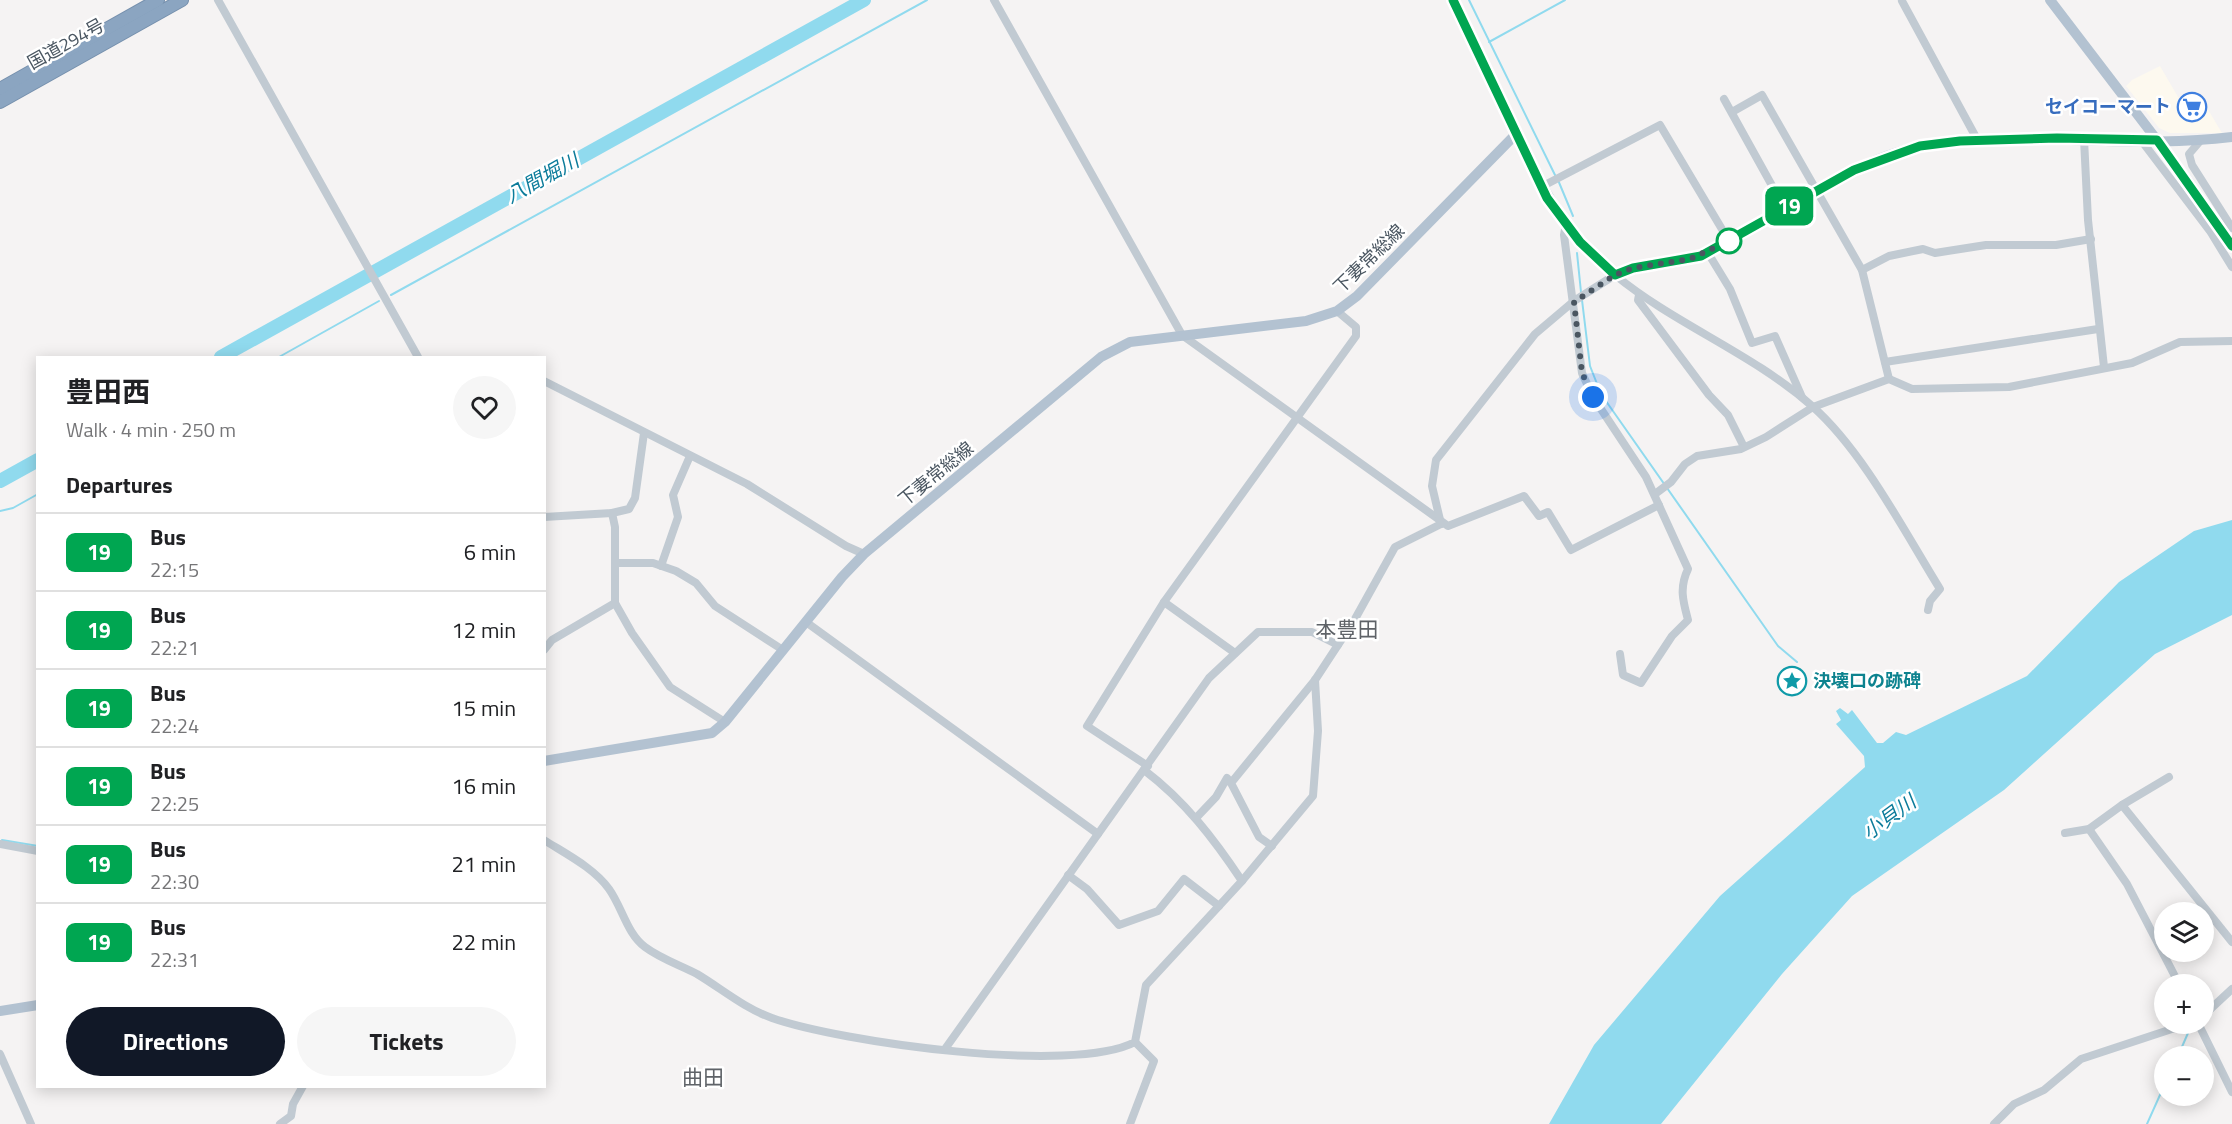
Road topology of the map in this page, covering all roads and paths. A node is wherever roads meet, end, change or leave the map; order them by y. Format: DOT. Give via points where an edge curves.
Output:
graph roads {
  1 [pos="158,0"];
  2 [pos="182,0"];
  3 [pos="218,0"];
  4 [pos="994,0"];
  5 [pos="1453,0"];
  6 [pos="2050,0"];
  7 [pos="1902,1"];
  8 [pos="0,89"];
  9 [pos="1724,99"];
  10 [pos="0,102"];
  11 [pos="1732,112"];
  12 [pos="1517,133"];
  13 [pos="2232,137"];
  14 [pos="2084,139"];
  15 [pos="2141,140"];
  16 [pos="2157,140"];
  17 [pos="2201,140"];
  18 [pos="1978,141"];
  19 [pos="1541,188"];
  20 [pos="1817,190"];
  21 [pos="1785,209"];
  22 [pos="1566,224"];
  23 [pos="2232,228"];
  24 [pos="2091,239"];
  25 [pos="1729,241"];
  26 [pos="2232,246"];
  27 [pos="1708,253"];
  28 [pos="2232,267"];
  29 [pos="1862,270"];
  30 [pos="1615,275"];
  31 [pos="1639,295"];
  32 [pos="1574,301"];
  33 [pos="1337,311"];
  34 [pos="2098,329"];
  35 [pos="1182,335"];
  36 [pos="2232,341"];
  37 [pos="417,356"];
  38 [pos="1885,362"];
  39 [pos="2104,367"];
  40 [pos="1888,379"];
  41 [pos="546,382"];
  42 [pos="1803,399"];
  43 [pos="1813,407"];
  44 [pos="1296,417"];
  45 [pos="644,434"];
  46 [pos="1744,447"];
  47 [pos="690,456"];
  48 [pos="1658,492"];
  49 [pos="1659,505"];
  50 [pos="612,513"];
  51 [pos="546,517"];
  52 [pos="1441,524"];
  53 [pos="864,554"];
  54 [pos="616,563"];
  55 [pos="661,566"];
  56 [pos="1164,602"];
  57 [pos="615,603"];
  58 [pos="1928,610"];
  59 [pos="806,622"];
  60 [pos="1338,645"];
  61 [pos="546,648"];
  62 [pos="783,650"];
  63 [pos="1235,653"];
  64 [pos="1620,654"];
  65 [pos="1315,680"];
  66 [pos="725,722"];
  67 [pos="546,761"];
  68 [pos="1146,768"];
  69 [pos="2169,777"];
  70 [pos="1231,783"];
  71 [pos="2122,805"];
  72 [pos="1196,818"];
  73 [pos="2089,829"];
  74 [pos="2065,833"];
  75 [pos="1098,834"];
  76 [pos="546,841"];
  77 [pos="0,844"];
  78 [pos="1272,846"];
  79 [pos="36,851"];
  80 [pos="1068,875"];
  81 [pos="1242,881"];
  82 [pos="1219,906"];
  83 [pos="2232,942"];
  84 [pos="2174,974"];
  85 [pos="2232,989"];
  86 [pos="36,1005"];
  87 [pos="2214,1006"];
  88 [pos="0,1011"];
  89 [pos="2157,1034"];
  90 [pos="2203,1034"];
  91 [pos="1135,1042"];
  92 [pos="945,1049"];
  93 [pos="0,1054"];
  94 [pos="302,1088"];
  95 [pos="2232,1092"];
  96 [pos="31,1124"];
  97 [pos="279,1124"];
  98 [pos="1130,1124"];
  99 [pos="1994,1124"];
  1 -- 8 [label="highway, 国道294号"];
  2 -- 10 [label="highway, 国道294号"];
  3 -- 37 [label="street"];
  4 -- 35 [label="street"];
  5 -- 12 [label="street"];
  6 -- 16 [label="main road"];
  7 -- 18 [label="street"];
  9 -- 11 [label="street"];
  11 -- 20 [label="street" via="1762,95"];
  11 -- 21 [label="street"];
  12 -- 19 [label="main road"];
  12 -- 33 [label="main road, 下妻常総線" via="1357,296"];
  13 -- 17 [label="main road"];
  14 -- 15 [label="main road"];
  14 -- 18 [label="main road"];
  14 -- 24 [label="street"];
  15 -- 16 [label="main road"];
  15 -- 28 [label="street" via="2210,231"];
  16 -- 17 [label="main road"];
  16 -- 26 [label="main road"];
  17 -- 23 [label="street" via="2189,154 2192,165"];
  18 -- 20 [label="main road" via="1938,142 1908,149 1860,167"];
  19 -- 22 [label="main road"];
  19 -- 25 [label="street" via="1660,125"];
  20 -- 21 [label="main road"];
  20 -- 29 [label="street"];
  21 -- 25 [label="main road"];
  22 -- 30 [label="main road"];
  22 -- 32 [label="street" via="1564,235"];
  24 -- 29 [label="street" via="2056,245 1986,245 1935,253 1923,249 1889,256"];
  24 -- 34 [label="street"];
  25 -- 27 [label="main road"];
  27 -- 30 [label="main road"];
  27 -- 42 [label="street" via="1730,289 1752,343 1775,336"];
  29 -- 38 [label="street"];
  30 -- 31 [label="street"];
  30 -- 32 [label="street"];
  31 -- 42 [label="street" via="1751,361"];
  31 -- 46 [label="street" via="1638,300 1728,415"];
  32 -- 48 [label="street" via="1586,384"];
  32 -- 52 [label="street" via="1523,346 1436,460 1432,486"];
  33 -- 35 [label="main road, 下妻常総線" via="1306,321"];
  33 -- 44 [label="street" via="1356,327 1356,336"];
  34 -- 38 [label="street"];
  34 -- 39 [label="street"];
  35 -- 44 [label="street"];
  35 -- 53 [label="main road, 下妻常総線" via="1130,342 1101,357"];
  36 -- 39 [label="street" via="2180,342 2132,363"];
  38 -- 40 [label="street"];
  39 -- 40 [label="street" via="2009,387 1912,389"];
  40 -- 43 [label="street"];
  41 -- 45 [label="street"];
  42 -- 43 [label="street"];
  43 -- 46 [label="street"];
  43 -- 58 [label="street" via="1857,459 1940,589"];
  44 -- 52 [label="street"];
  44 -- 56 [label="street"];
  45 -- 47 [label="street"];
  45 -- 50 [label="street" via="635,498 629,509"];
  46 -- 48 [label="street" via="1697,456"];
  47 -- 53 [label="street" via="747,484"];
  47 -- 55 [label="street" via="673,495 678,517"];
  48 -- 49 [label="street"];
  49 -- 52 [label="street" via="1571,550 1548,512 1539,516 1524,496 1448,526"];
  49 -- 64 [label="street" via="1687,562 1681,592 1688,620 1672,636 1641,684 1623,675"];
  50 -- 51 [label="street"];
  50 -- 54 [label="street"];
  52 -- 60 [label="street" via="1395,547"];
  53 -- 59 [label="main road, 下妻常総線"];
  54 -- 55 [label="street"];
  54 -- 57 [label="street"];
  55 -- 62 [label="street" via="696,583 715,606"];
  56 -- 63 [label="street"];
  56 -- 68 [label="street" via="1087,726"];
  57 -- 61 [label="street" via="552,640"];
  57 -- 66 [label="street" via="670,687"];
  59 -- 62 [label="main road, 下妻常総線"];
  59 -- 75 [label="street"];
  60 -- 63 [label="street" via="1312,632 1258,632"];
  60 -- 65 [label="street"];
  62 -- 66 [label="main road, 下妻常総線"];
  63 -- 68 [label="street" via="1209,678"];
  65 -- 70 [label="street"];
  65 -- 78 [label="street" via="1318,731 1313,796"];
  66 -- 67 [label="main road, 下妻常総線" via="712,733 694,738"];
  68 -- 72 [label="street"];
  68 -- 75 [label="street"];
  69 -- 71 [label="street"];
  70 -- 72 [label="street" via="1227,778"];
  70 -- 78 [label="street" via="1259,837"];
  71 -- 73 [label="street"];
  71 -- 83 [label="street"];
  72 -- 81 [label="street"];
  73 -- 74 [label="street"];
  73 -- 84 [label="street" via="2127,885"];
  75 -- 80 [label="street"];
  76 -- 92 [label="street" via="592,872 609,889 643,946 733,999 810,1030"];
  77 -- 79 [label="street"];
  78 -- 81 [label="street"];
  80 -- 82 [label="street" via="1087,889 1119,925 1158,911 1184,879"];
  80 -- 92 [label="street"];
  81 -- 82 [label="street"];
  82 -- 91 [label="street" via="1146,985"];
  85 -- 87 [label="street"];
  86 -- 88 [label="main road"];
  89 -- 99 [label="street" via="2081,1059 2044,1090 2014,1104"];
  90 -- 95 [label="street"];
  91 -- 92 [label="street" via="1121,1050 1056,1056"];
  91 -- 98 [label="street" via="1155,1061"];
  93 -- 96 [label="street"];
  94 -- 97 [label="street" via="291,1116"];
}
